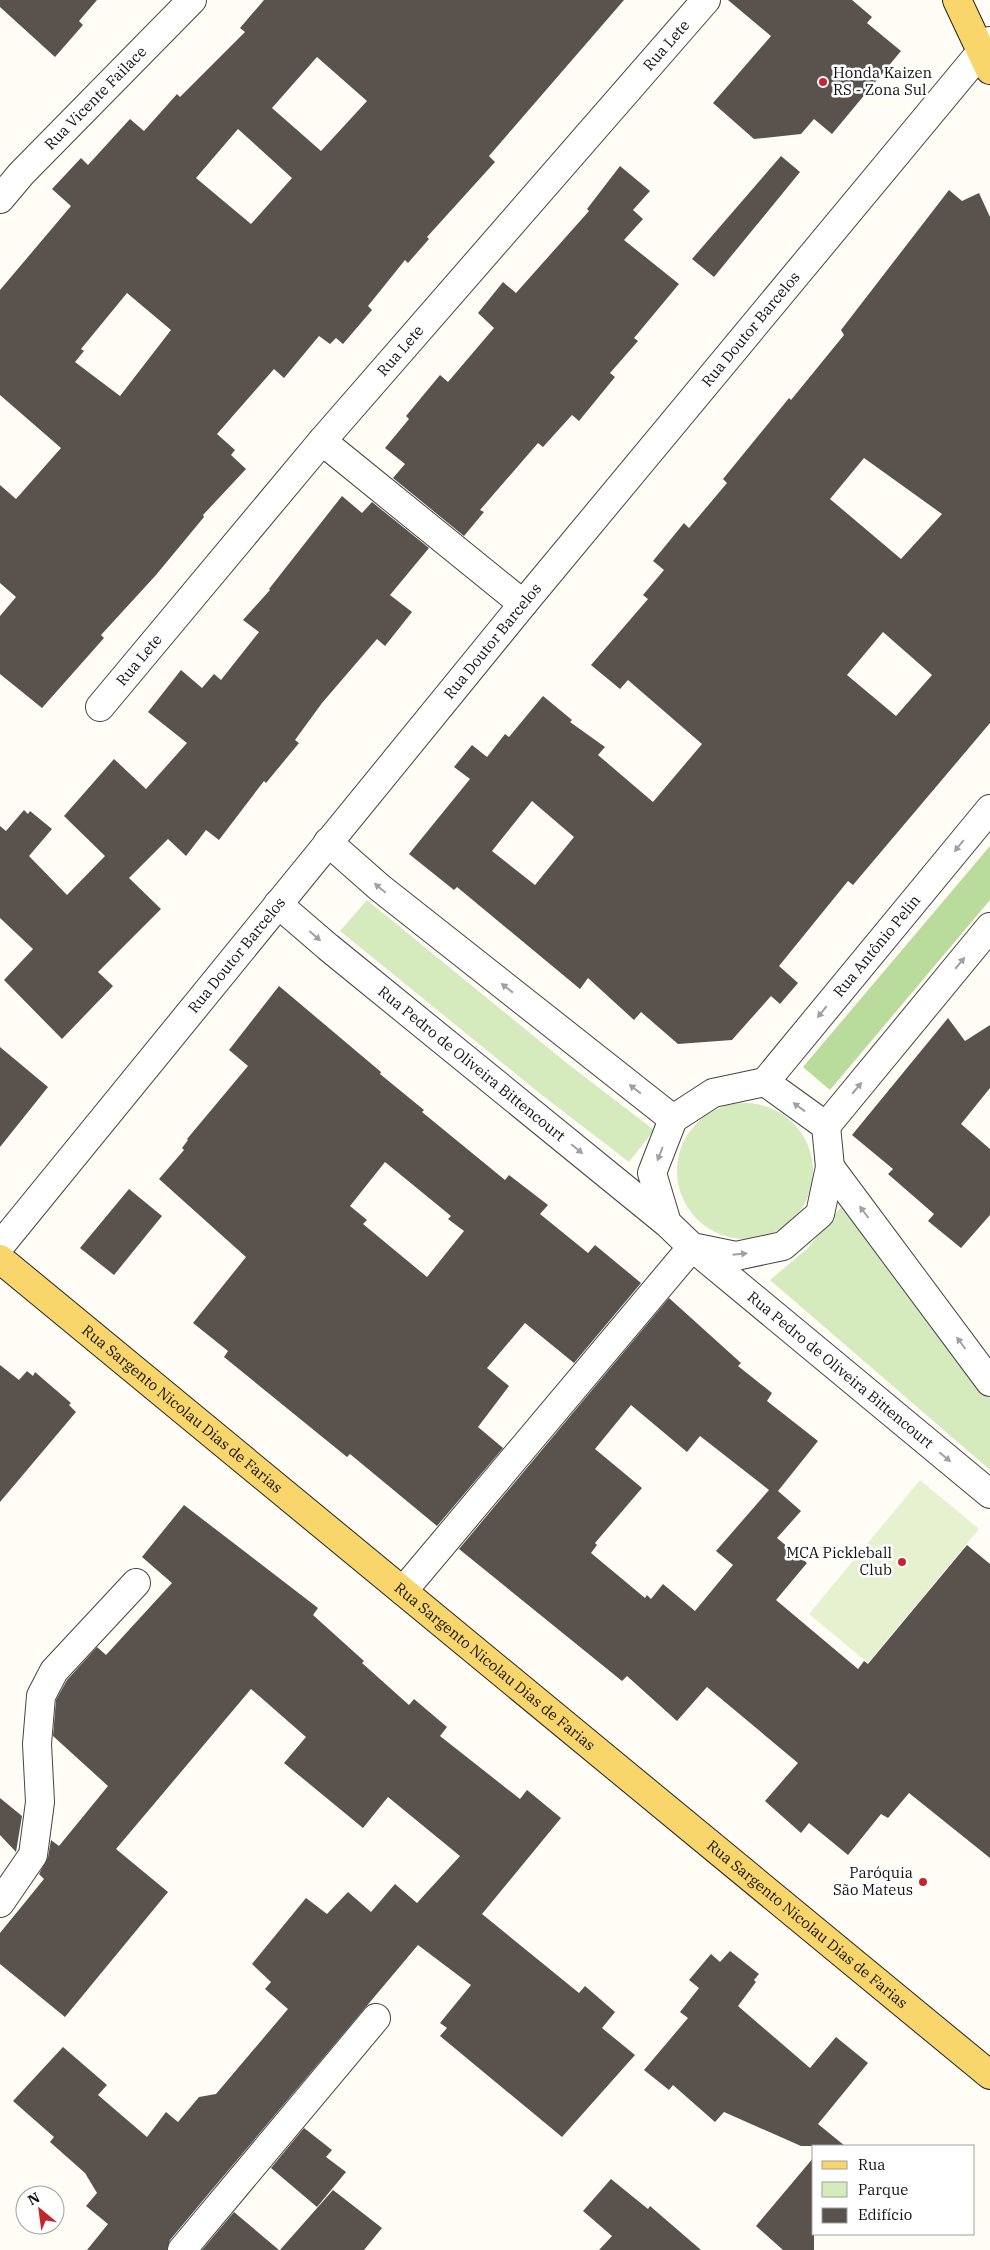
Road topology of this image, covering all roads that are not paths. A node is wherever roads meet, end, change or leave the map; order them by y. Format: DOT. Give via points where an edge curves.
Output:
graph roads {
  1 [pos="192,0"];
  2 [pos="706,0"];
  3 [pos="957,0"];
  4 [pos="987,54"];
  5 [pos="0,199"];
  6 [pos="322,441"];
  7 [pos="523,604"];
  8 [pos="100,707"];
  9 [pos="990,809"];
  10 [pos="328,842"];
  11 [pos="278,904"];
  12 [pos="990,927"];
  13 [pos="765,1082"];
  14 [pos="673,1119"];
  15 [pos="826,1126"];
  16 [pos="830,1167"];
  17 [pos="667,1223"];
  18 [pos="0,1246"];
  19 [pos="692,1247"];
  20 [pos="0,1259"];
  21 [pos="990,1382"];
  22 [pos="990,1494"];
  23 [pos="136,1583"];
  24 [pos="403,1591"];
  25 [pos="0,1903"];
  26 [pos="376,2018"];
  27 [pos="990,2075"];
  28 [pos="182,2250"];
  1 -- 5 [label="street, Rua Vicente Failace"];
  2 -- 6 [label="street, Rua Lete"];
  3 -- 4 [label="main road"];
  4 -- 7 [label="street, Rua Doutor Barcelos"];
  6 -- 7 [label="street"];
  6 -- 8 [label="street, Rua Lete"];
  7 -- 10 [label="street, Rua Doutor Barcelos"];
  9 -- 13 [label="street, Rua Antônio Pelin, one-way"];
  10 -- 11 [label="street, Rua Doutor Barcelos"];
  14 -- 10 [label="street, one-way" via="379,887"];
  11 -- 17 [label="street, Rua Pedro de Oliveira Bittencourt, one-way"];
  11 -- 18 [label="street, Rua Doutor Barcelos"];
  15 -- 12 [label="street, one-way"];
  13 -- 14 [label="street" via="713,1093"];
  15 -- 13 [label="street, one-way"];
  14 -- 17 [label="street, one-way" via="652,1173"];
  15 -- 16 [label="street"];
  19 -- 16 [label="street, one-way" via="736,1256 783,1246 820,1214"];
  21 -- 16 [label="street, one-way"];
  17 -- 19 [label="street"];
  19 -- 22 [label="street, Rua Pedro de Oliveira Bittencourt, one-way"];
  19 -- 24 [label="street"];
  20 -- 24 [label="main road, Rua Sargento Nicolau Dias de Farias"];
  23 -- 25 [label="street" via="54,1671 41,1696 37,1744 40,1802 33,1855"];
  24 -- 27 [label="main road, Rua Sargento Nicolau Dias de Farias"];
  26 -- 28 [label="street"];
}
